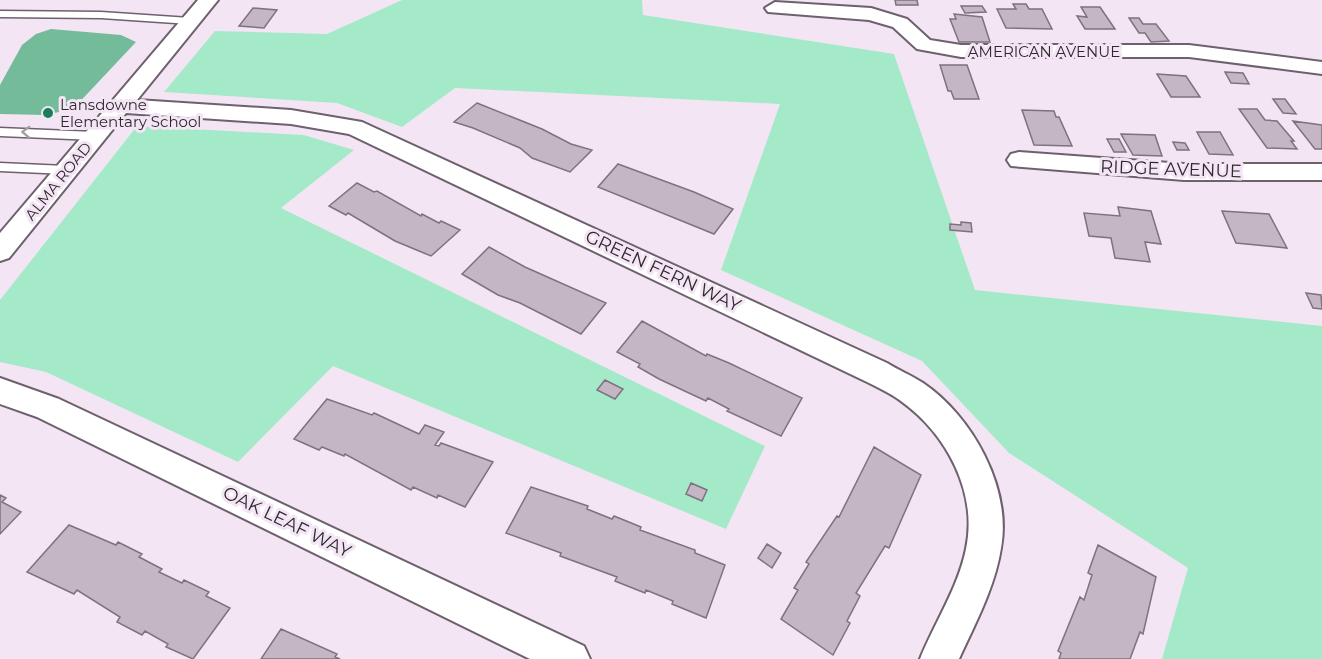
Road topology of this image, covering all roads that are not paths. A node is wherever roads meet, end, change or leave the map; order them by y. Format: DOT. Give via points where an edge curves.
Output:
graph roads {
  1 [pos="208,0"];
  2 [pos="776,8"];
  3 [pos="0,14"];
  4 [pos="190,21"];
  5 [pos="1322,68"];
  6 [pos="119,106"];
  7 [pos="0,132"];
  8 [pos="95,136"];
  9 [pos="1019,160"];
  10 [pos="0,167"];
  11 [pos="66,170"];
  12 [pos="1322,172"];
  13 [pos="0,251"];
  14 [pos="0,391"];
  15 [pos="571,659"];
  16 [pos="939,659"];
  1 -- 4 [label="street, ALMA ROAD"];
  2 -- 5 [label="street, AMERICAN AVENUE" via="871,14 900,23 924,45 961,51 1189,51"];
  3 -- 4 [label="lane"];
  4 -- 6 [label="street, ALMA ROAD"];
  6 -- 8 [label="street, ALMA ROAD"];
  6 -- 16 [label="street, GREEN FERN WAY" via="291,117 354,127 876,372 912,393 939,417 962,448 978,479 984,511 985,545 975,582"];
  8 -- 7 [label="lane, one-way"];
  8 -- 11 [label="street, ALMA ROAD"];
  9 -- 12 [label="street, RIDGE AVENUE" via="1184,172"];
  10 -- 11 [label="lane"];
  11 -- 13 [label="street, ALMA ROAD"];
  14 -- 15 [label="street, OAK LEAF WAY" via="48,408"];
}
